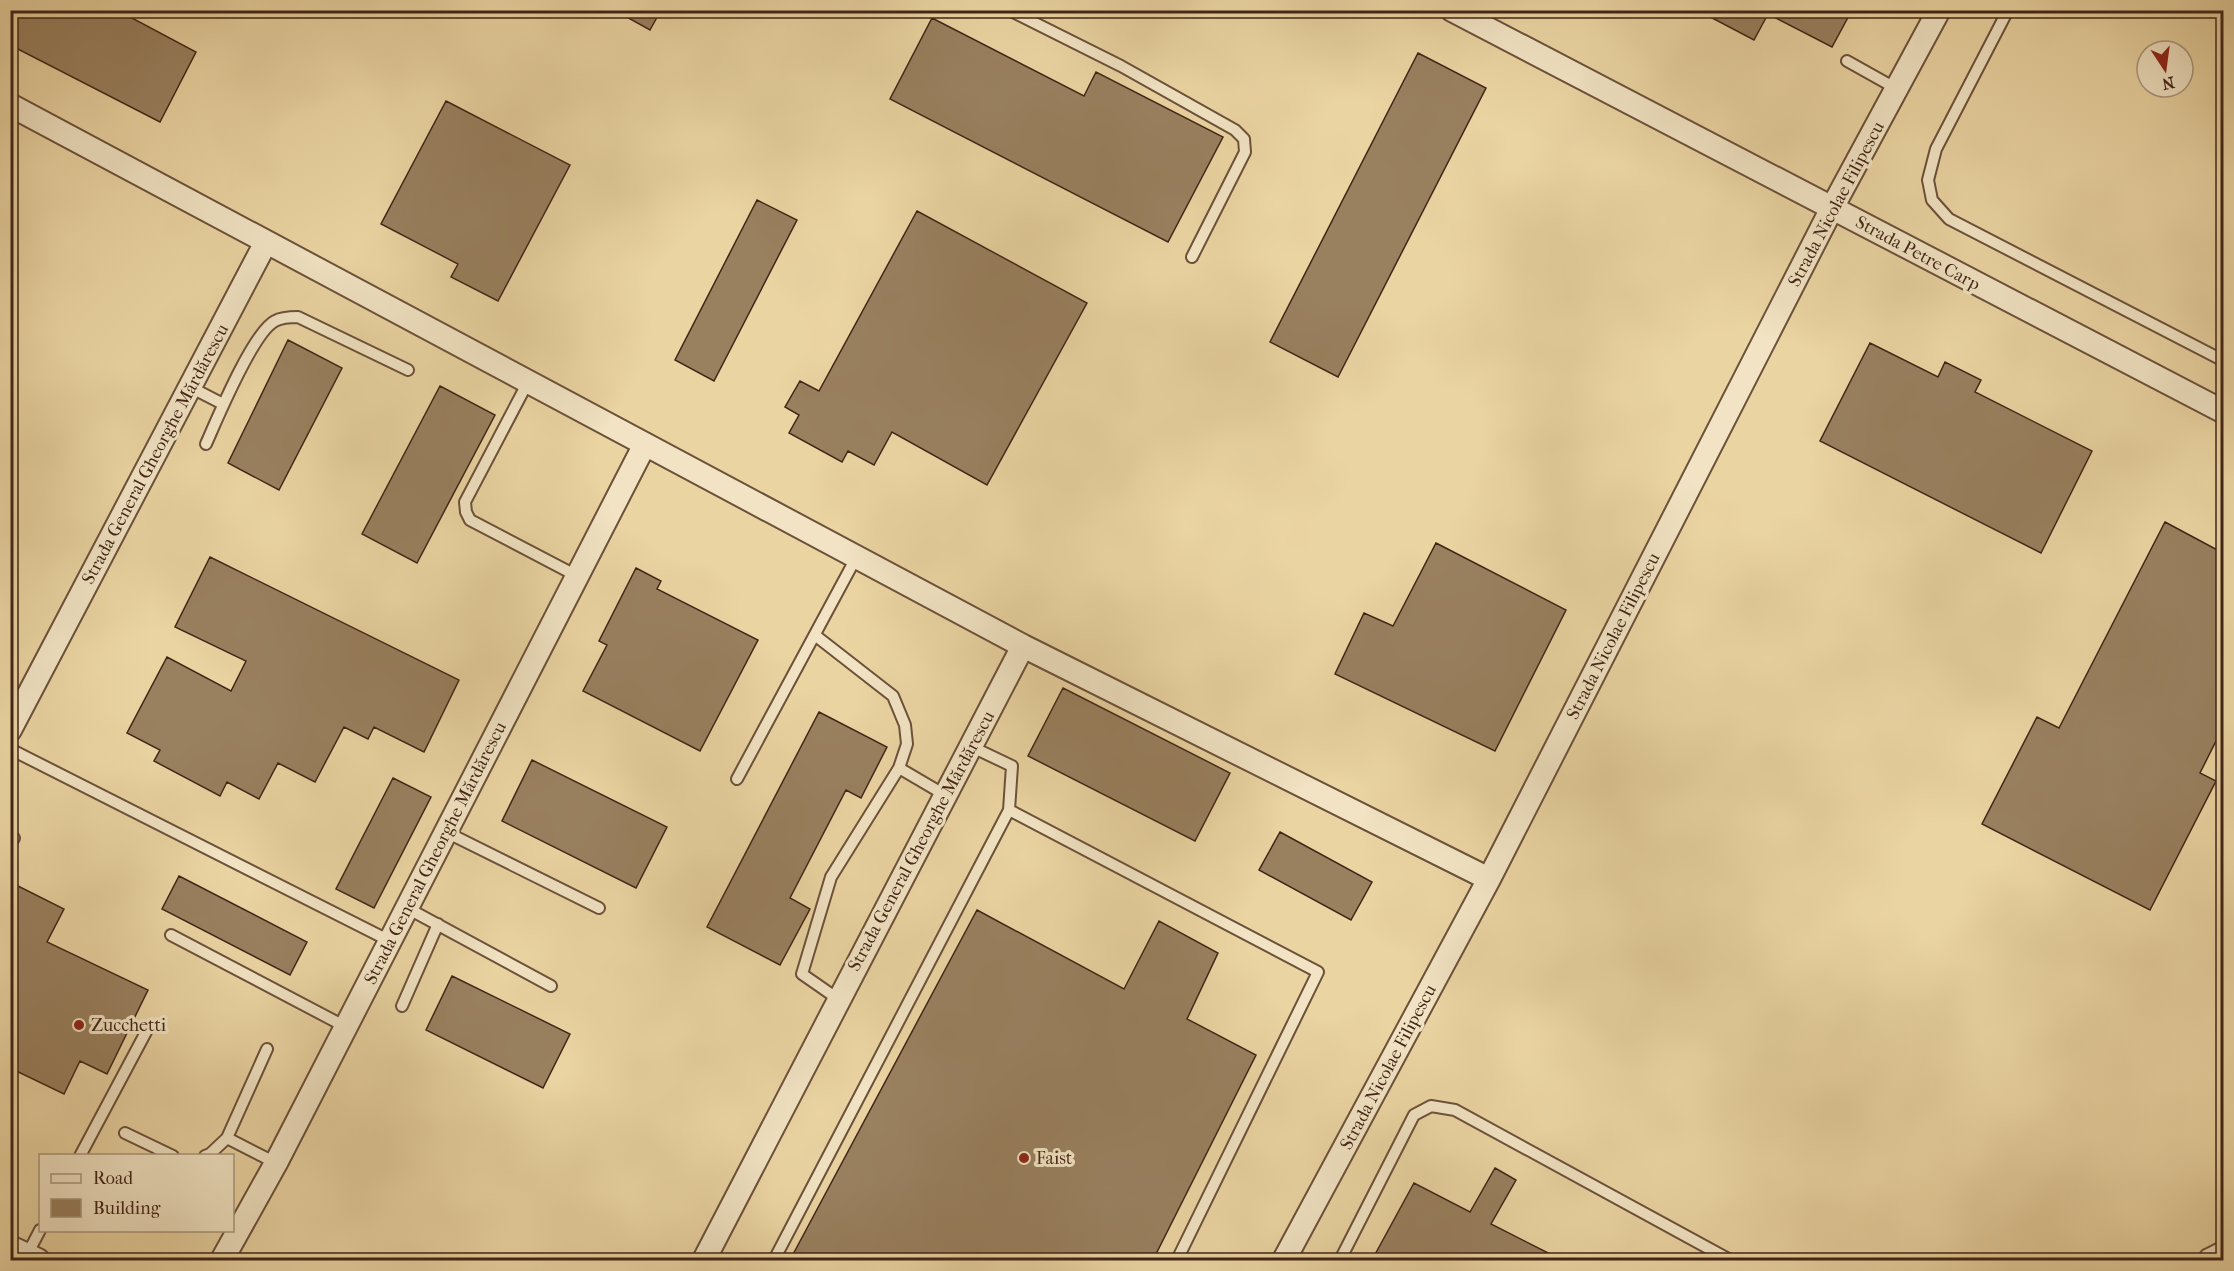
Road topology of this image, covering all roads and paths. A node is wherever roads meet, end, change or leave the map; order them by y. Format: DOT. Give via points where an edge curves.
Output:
graph roads {
  1 [pos="1009,10"];
  2 [pos="1939,10"];
  3 [pos="2008,10"];
  4 [pos="1467,14"];
  5 [pos="1847,60"];
  6 [pos="1897,90"];
  7 [pos="10,105"];
  8 [pos="1832,208"];
  9 [pos="266,242"];
  10 [pos="1192,257"];
  11 [pos="2223,361"];
  12 [pos="408,370"];
  13 [pos="528,382"];
  14 [pos="190,387"];
  15 [pos="224,404"];
  16 [pos="2223,412"];
  17 [pos="207,444"];
  18 [pos="645,444"];
  19 [pos="857,556"];
  20 [pos="577,576"];
  21 [pos="816,636"];
  22 [pos="1023,646"];
  23 [pos="10,730"];
  24 [pos="970,746"];
  25 [pos="10,749"];
  26 [pos="898,768"];
  27 [pos="737,779"];
  28 [pos="945,795"];
  29 [pos="1009,810"];
  30 [pos="446,832"];
  31 [pos="1489,879"];
  32 [pos="407,908"];
  33 [pos="599,908"];
  34 [pos="438,924"];
  35 [pos="171,935"];
  36 [pos="390,941"];
  37 [pos="552,986"];
  38 [pos="838,999"];
  39 [pos="402,1006"];
  40 [pos="346,1027"];
  41 [pos="146,1032"];
  42 [pos="267,1049"];
  43 [pos="125,1133"];
  44 [pos="227,1138"];
  45 [pos="81,1154"];
  46 [pos="171,1154"];
  47 [pos="210,1154"];
  48 [pos="276,1163"];
  49 [pos="39,1232"];
  50 [pos="2223,1246"];
  51 [pos="25,1254"];
  52 [pos="222,1260"];
  53 [pos="704,1260"];
  54 [pos="774,1260"];
  55 [pos="1177,1260"];
  56 [pos="1284,1260"];
  57 [pos="1340,1260"];
  58 [pos="1730,1260"];
  59 [pos="2202,1260"];
  1 -- 10 [label="lane" via="1121,66 1235,130 1244,139 1245,152"];
  2 -- 6 [label="street, Strada Nicolae Filipescu"];
  3 -- 11 [label="lane" via="1936,149 1928,180 1932,200 1949,219"];
  4 -- 8 [label="street, Strada Petre Carp"];
  5 -- 6 [label="lane"];
  6 -- 8 [label="street, Strada Nicolae Filipescu"];
  7 -- 9 [label="street"];
  8 -- 16 [label="street, Strada Petre Carp"];
  8 -- 31 [label="street, Strada Nicolae Filipescu"];
  9 -- 13 [label="street"];
  9 -- 14 [label="street, Strada General Gheorghe Mărdărescu"];
  12 -- 15 [label="lane" via="298,317 286,317 273,321 254,346"];
  13 -- 18 [label="street"];
  13 -- 20 [label="lane" via="465,502 466,512 470,519"];
  14 -- 15 [label="lane"];
  14 -- 23 [label="street, Strada General Gheorghe Mărdărescu"];
  15 -- 17 [label="lane"];
  18 -- 19 [label="street"];
  18 -- 20 [label="street, Strada General Gheorghe Mărdărescu"];
  19 -- 21 [label="lane"];
  19 -- 22 [label="street"];
  20 -- 30 [label="street, Strada General Gheorghe Mărdărescu"];
  21 -- 26 [label="lane" via="893,696 907,744"];
  21 -- 27 [label="lane"];
  22 -- 24 [label="street, Strada General Gheorghe Mărdărescu"];
  22 -- 31 [label="street"];
  24 -- 28 [label="street, Strada General Gheorghe Mărdărescu"];
  24 -- 29 [label="lane" via="1012,766"];
  25 -- 36 [label="lane"];
  26 -- 28 [label="lane"];
  26 -- 38 [label="lane" via="831,877 802,974"];
  28 -- 38 [label="street, Strada General Gheorghe Mărdărescu"];
  29 -- 54 [label="lane"];
  29 -- 55 [label="lane" via="1318,972"];
  30 -- 32 [label="street, Strada General Gheorghe Mărdărescu"];
  30 -- 33 [label="lane"];
  31 -- 56 [label="street, Strada Nicolae Filipescu"];
  32 -- 34 [label="lane"];
  32 -- 36 [label="street, Strada General Gheorghe Mărdărescu"];
  34 -- 37 [label="lane"];
  34 -- 39 [label="lane"];
  35 -- 40 [label="lane"];
  36 -- 40 [label="street, Strada General Gheorghe Mărdărescu"];
  38 -- 53 [label="street, Strada General Gheorghe Mărdărescu"];
  40 -- 48 [label="street, Strada General Gheorghe Mărdărescu"];
  41 -- 45 [label="lane"];
  42 -- 44 [label="lane"];
  43 -- 46 [label="lane"];
  44 -- 47 [label="lane"];
  44 -- 48 [label="lane"];
  48 -- 52 [label="street, Strada General Gheorghe Mărdărescu"];
  49 -- 51 [label="lane"];
  50 -- 59 [label="lane"];
  57 -- 58 [label="lane" via="1414,1115 1431,1106 1455,1110"];
}
